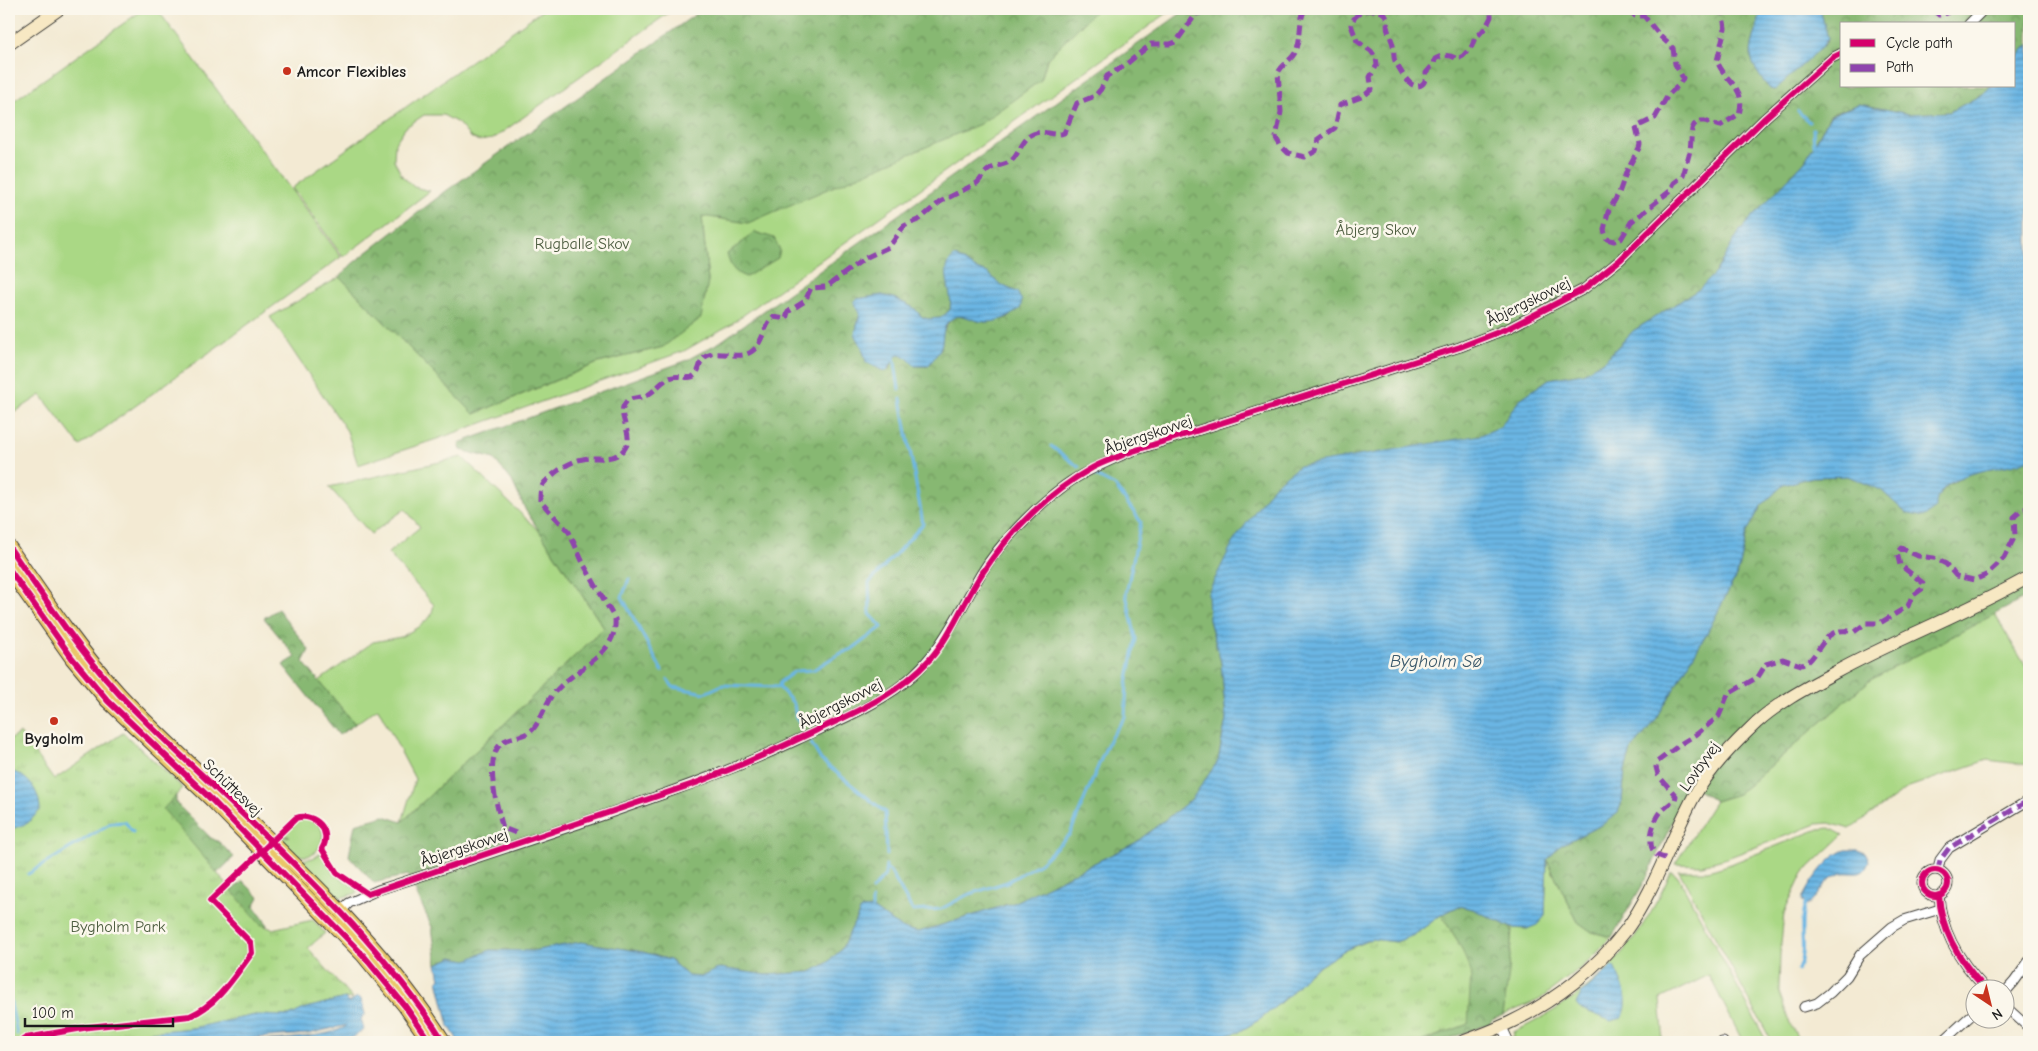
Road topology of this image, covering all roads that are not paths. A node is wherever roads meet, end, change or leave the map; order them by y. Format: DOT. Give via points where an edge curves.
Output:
graph roads {
  1 [pos="59,9"];
  2 [pos="1984,9"];
  3 [pos="1971,22"];
  4 [pos="9,44"];
  5 [pos="1840,54"];
  6 [pos="9,547"];
  7 [pos="9,569"];
  8 [pos="2029,577"];
  9 [pos="2029,800"];
  10 [pos="1938,870"];
  11 [pos="1939,895"];
  12 [pos="1940,909"];
  13 [pos="340,912"];
  14 [pos="2029,961"];
  15 [pos="1976,978"];
  16 [pos="2016,979"];
  17 [pos="1804,1008"];
  18 [pos="2016,1016"];
  19 [pos="1966,1020"];
  20 [pos="1502,1027"];
  21 [pos="2029,1028"];
  22 [pos="430,1042"];
  23 [pos="444,1042"];
  24 [pos="1462,1042"];
  25 [pos="1509,1042"];
  26 [pos="1942,1042"];
  1 -- 4 [label="street"];
  2 -- 3 [label="street"];
  5 -- 13 [label="street, Åbjergskovvej" via="1765,118 1620,260 1584,289 1509,328 1468,344 1127,454 1064,486 1032,513 1000,548 929,660 906,682 882,698 746,764 378,890 349,903"];
  6 -- 13 [label="main road, Schüttesvej" via="81,651 121,696"];
  7 -- 22 [label="main road, Schüttesvej" via="72,658 108,701 212,800 363,955"];
  8 -- 20 [label="street, Lovbyvej" via="1801,690 1760,720 1735,744 1694,796 1640,907 1611,948 1560,992"];
  9 -- 10 [label="street" via="1948,848"];
  10 -- 11 [label="street" via="1946,875 1948,884 1944,893"];
  10 -- 11 [label="street" via="1926,874 1922,882 1930,894"];
  11 -- 12 [label="street"];
  12 -- 15 [label="street" via="1954,948"];
  12 -- 17 [label="street" via="1892,927 1860,955 1847,976 1830,993"];
  13 -- 23 [label="main road, Schüttesvej" via="372,946"];
  14 -- 16 [label="street"];
  18 -- 21 [label="street"];
  19 -- 26 [label="street"];
  20 -- 24 [label="street, Lovbyvej"];
  20 -- 25 [label="street"];
}
